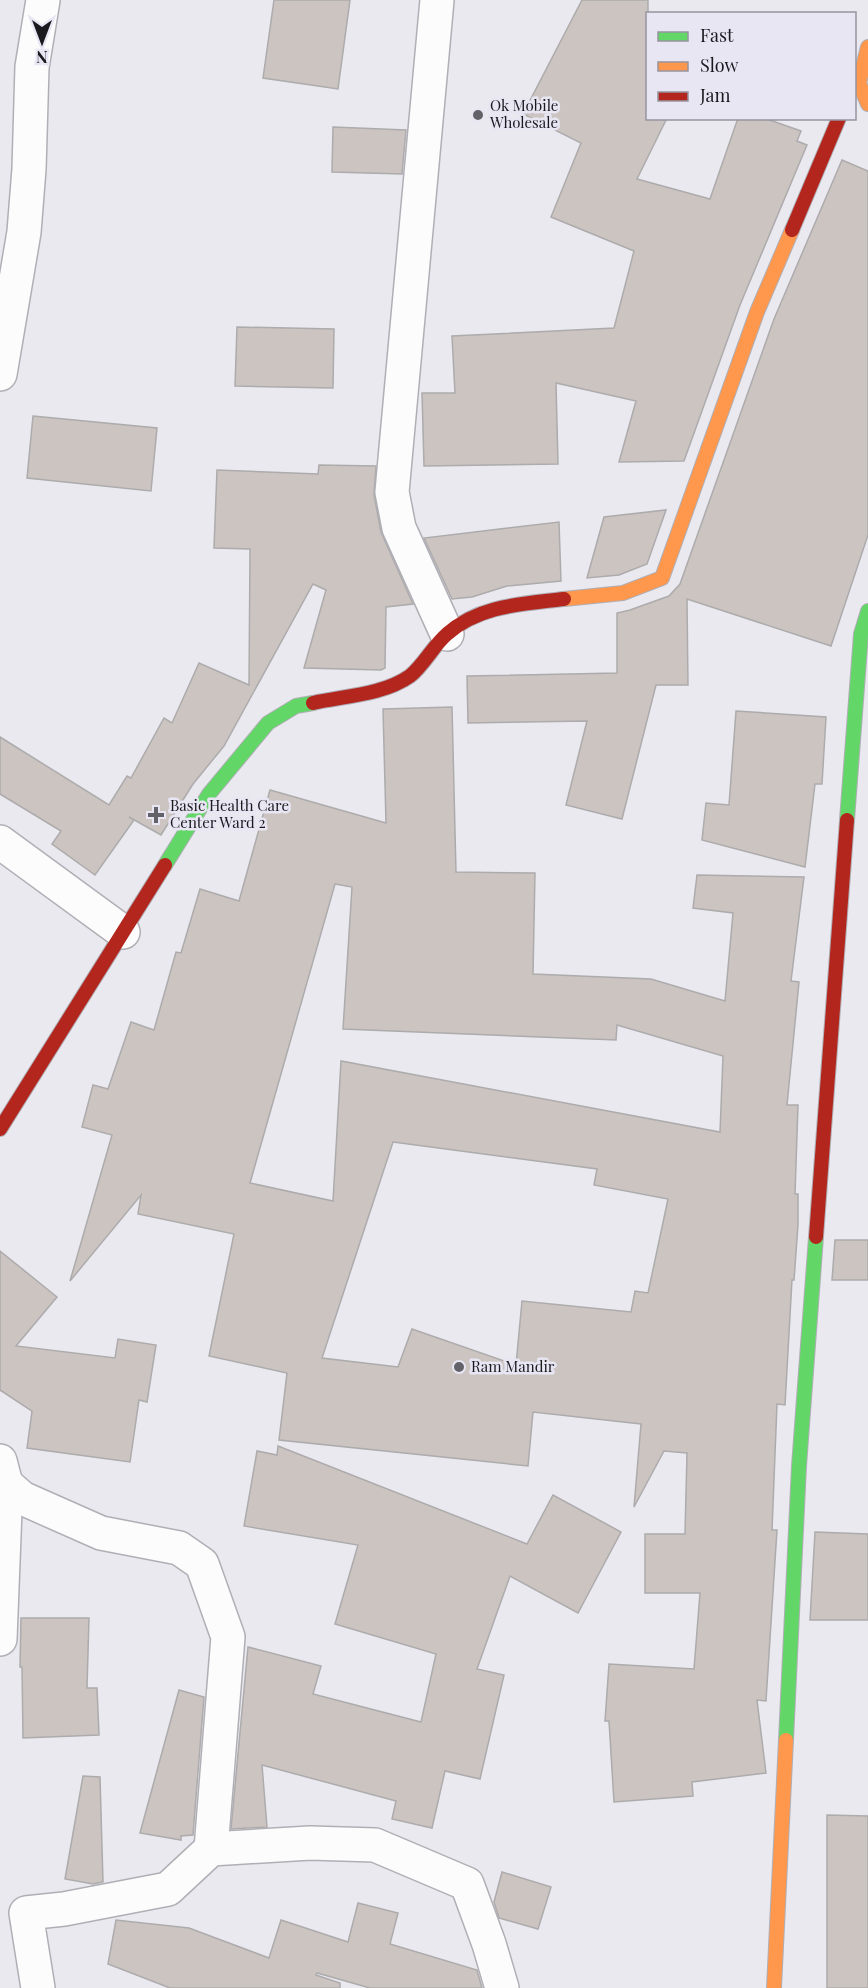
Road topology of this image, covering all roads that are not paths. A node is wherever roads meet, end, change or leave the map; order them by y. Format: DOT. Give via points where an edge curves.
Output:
graph roads {
  1 [pos="43,0"];
  2 [pos="437,0"];
  3 [pos="838,120"];
  4 [pos="0,374"];
  5 [pos="868,611"];
  6 [pos="447,634"];
  7 [pos="0,842"];
  8 [pos="123,932"];
  9 [pos="0,1129"];
  10 [pos="3,1472"];
  11 [pos="0,1639"];
  12 [pos="211,1849"];
  13 [pos="38,1988"];
  14 [pos="502,1988"];
  15 [pos="774,1988"];
  1 -- 4 [label="street" via="32,67 24,232"];
  2 -- 6 [label="street" via="392,492 399,528"];
  3 -- 6 [label="street" via="757,312 662,578 623,593 509,605 476,615"];
  5 -- 15 [label="street" via="861,634 799,1466"];
  6 -- 8 [label="street" via="411,675 387,688 296,706 268,723 209,794"];
  7 -- 8 [label="street"];
  8 -- 9 [label="street"];
  10 -- 11 [label="street"];
  10 -- 12 [label="street" via="22,1498 101,1533 179,1548 202,1564 228,1637"];
  12 -- 13 [label="street" via="168,1889 26,1913"];
  12 -- 14 [label="street" via="375,1845 467,1884"];
}
